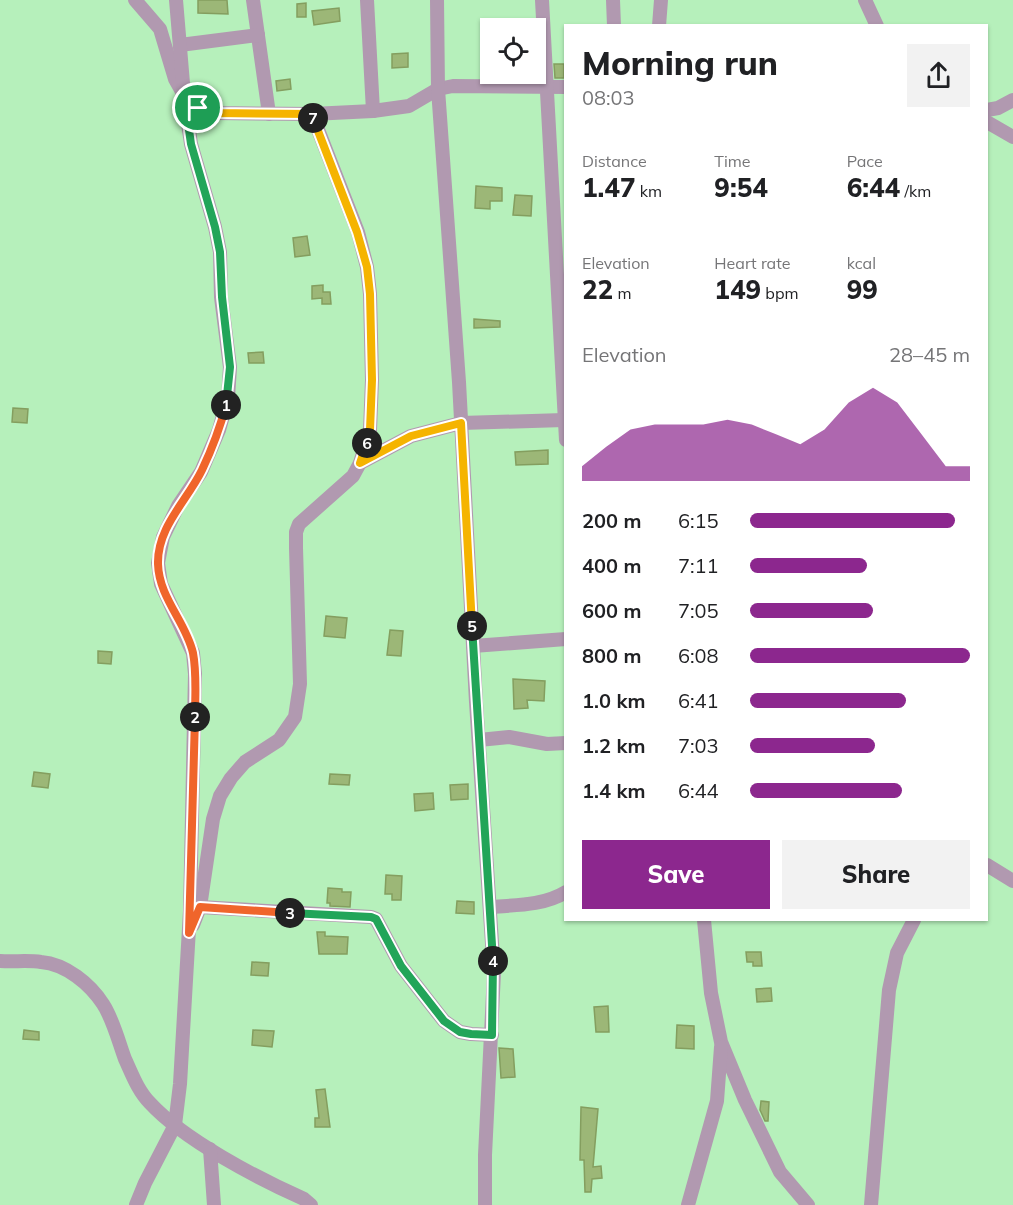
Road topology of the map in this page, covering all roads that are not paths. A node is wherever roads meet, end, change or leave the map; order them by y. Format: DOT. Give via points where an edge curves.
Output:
graph roads {
  1 [pos="135,0"];
  2 [pos="176,0"];
  3 [pos="253,0"];
  4 [pos="367,0"];
  5 [pos="437,0"];
  6 [pos="542,0"];
  7 [pos="613,0"];
  8 [pos="661,0"];
  9 [pos="865,0"];
  10 [pos="614,24"];
  11 [pos="659,24"];
  12 [pos="876,24"];
  13 [pos="258,35"];
  14 [pos="180,45"];
  15 [pos="546,87"];
  16 [pos="564,87"];
  17 [pos="438,89"];
  18 [pos="184,95"];
  19 [pos="1013,100"];
  20 [pos="988,110"];
  21 [pos="373,111"];
  22 [pos="269,114"];
  23 [pos="312,114"];
  24 [pos="988,123"];
  25 [pos="1013,137"];
  26 [pos="564,420"];
  27 [pos="461,423"];
  28 [pos="360,463"];
  29 [pos="564,639"];
  30 [pos="473,646"];
  31 [pos="478,740"];
  32 [pos="564,743"];
  33 [pos="988,866"];
  34 [pos="1013,881"];
  35 [pos="564,893"];
  36 [pos="200,907"];
  37 [pos="490,907"];
  38 [pos="704,921"];
  39 [pos="913,921"];
  40 [pos="189,933"];
  41 [pos="0,961"];
  42 [pos="492,1035"];
  43 [pos="721,1042"];
  44 [pos="175,1125"];
  45 [pos="210,1149"];
  46 [pos="136,1205"];
  47 [pos="214,1205"];
  48 [pos="311,1205"];
  49 [pos="485,1205"];
  50 [pos="688,1205"];
  51 [pos="808,1205"];
  52 [pos="871,1205"];
  1 -- 18 [label="street" via="160,29 172,71"];
  2 -- 14 [label="street"];
  3 -- 13 [label="street"];
  4 -- 21 [label="street"];
  5 -- 17 [label="street"];
  6 -- 15 [label="street"];
  7 -- 10 [label="street"];
  8 -- 11 [label="street"];
  9 -- 12 [label="street"];
  13 -- 14 [label="street"];
  13 -- 22 [label="street"];
  14 -- 18 [label="street"];
  15 -- 16 [label="street"];
  15 -- 17 [label="street"];
  15 -- 26 [label="street"];
  17 -- 21 [label="street" via="409,106"];
  17 -- 27 [label="street"];
  18 -- 22 [label="street" via="198,108 215,113"];
  18 -- 40 [label="street" via="191,144 220,252 230,367 228,398 219,430 201,472 163,537 158,563 161,584 193,653 195,674"];
  19 -- 20 [label="street"];
  21 -- 23 [label="street"];
  22 -- 23 [label="street"];
  23 -- 28 [label="street" via="367,267 372,380 370,430"];
  24 -- 25 [label="street"];
  26 -- 27 [label="street"];
  27 -- 28 [label="street" via="411,436"];
  27 -- 30 [label="street"];
  28 -- 36 [label="street" via="353,476 299,524 296,548 300,684 296,717 279,740 245,762 220,796 209,840"];
  29 -- 30 [label="street"];
  30 -- 31 [label="street"];
  31 -- 32 [label="street" via="509,737"];
  31 -- 37 [label="street"];
  33 -- 34 [label="street"];
  35 -- 37 [label="street" via="539,903"];
  36 -- 40 [label="street"];
  36 -- 42 [label="street" via="376,919 401,966 444,1021 460,1032"];
  37 -- 42 [label="street"];
  38 -- 43 [label="street" via="711,993"];
  39 -- 52 [label="street" via="897,953 889,990"];
  40 -- 44 [label="street"];
  41 -- 44 [label="street" via="59,966 84,983 104,1005 135,1081 149,1102"];
  42 -- 49 [label="street"];
  43 -- 50 [label="street" via="717,1101"];
  43 -- 51 [label="street" via="780,1172"];
  44 -- 45 [label="street"];
  44 -- 46 [label="street"];
  45 -- 47 [label="street"];
  45 -- 48 [label="street"];
}
